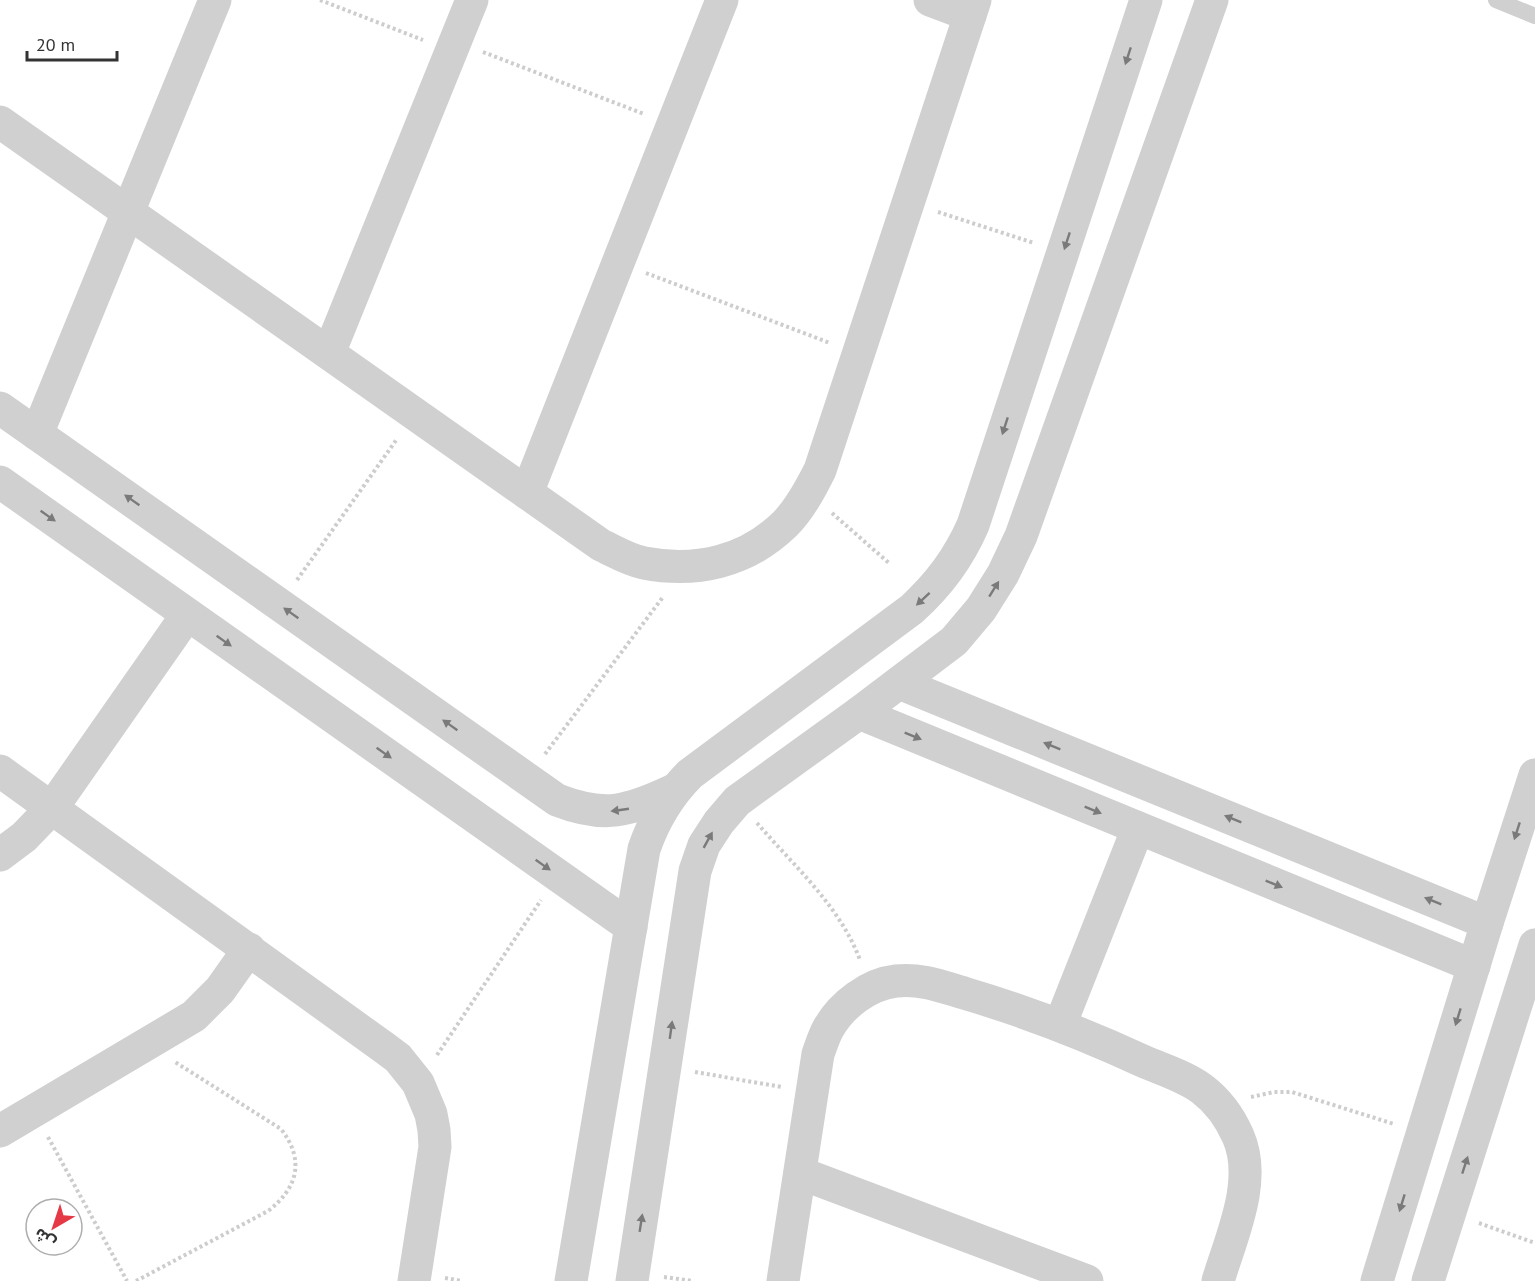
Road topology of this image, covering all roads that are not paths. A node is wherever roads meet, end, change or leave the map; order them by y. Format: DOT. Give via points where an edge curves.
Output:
graph roads {
  1 [pos="216,0"];
  2 [pos="472,0"];
  3 [pos="722,0"];
  4 [pos="930,0"];
  5 [pos="1146,0"];
  6 [pos="1212,0"];
  7 [pos="1496,0"];
  8 [pos="972,8"];
  9 [pos="1535,16"];
  10 [pos="0,122"];
  11 [pos="128,212"];
  12 [pos="329,353"];
  13 [pos="0,408"];
  14 [pos="37,434"];
  15 [pos="0,482"];
  16 [pos="527,493"];
  17 [pos="188,615"];
  18 [pos="899,683"];
  19 [pos="859,713"];
  20 [pos="0,771"];
  21 [pos="1535,775"];
  22 [pos="674,790"];
  23 [pos="52,808"];
  24 [pos="1138,828"];
  25 [pos="0,855"];
  26 [pos="1487,923"];
  27 [pos="631,927"];
  28 [pos="1535,945"];
  29 [pos="249,950"];
  30 [pos="1474,966"];
  31 [pos="1060,1025"];
  32 [pos="1427,1120"];
  33 [pos="1479,1122"];
  34 [pos="0,1131"];
  35 [pos="800,1173"];
  36 [pos="414,1281"];
  37 [pos="571,1281"];
  38 [pos="632,1281"];
  39 [pos="783,1281"];
  40 [pos="1087,1281"];
  41 [pos="1218,1281"];
  42 [pos="1377,1281"];
  43 [pos="1428,1281"];
  1 -- 11 [label="street"];
  2 -- 12 [label="street"];
  3 -- 16 [label="street"];
  4 -- 8 [label="street"];
  5 -- 22 [label="street, one-way" via="962,549 948,571 912,609 707,760"];
  18 -- 6 [label="street, one-way" via="954,641 981,609 1021,536"];
  7 -- 9 [label="lane"];
  8 -- 16 [label="street" via="819,470 786,523 757,547 722,561 685,568 642,562 601,545"];
  10 -- 11 [label="street"];
  11 -- 12 [label="street"];
  11 -- 14 [label="street"];
  12 -- 16 [label="street"];
  13 -- 14 [label="street"];
  22 -- 14 [label="street, one-way" via="619,811 577,808 557,800"];
  15 -- 17 [label="street, one-way"];
  17 -- 23 [label="street"];
  17 -- 27 [label="street, one-way"];
  18 -- 19 [label="street"];
  26 -- 18 [label="street, one-way"];
  19 -- 24 [label="street, one-way"];
  38 -- 19 [label="street, one-way" via="695,871 704,845 737,801"];
  20 -- 23 [label="street"];
  21 -- 26 [label="street, one-way"];
  22 -- 27 [label="street" via="651,828 644,849"];
  23 -- 25 [label="street"];
  23 -- 29 [label="street"];
  24 -- 30 [label="street, one-way"];
  24 -- 31 [label="street"];
  26 -- 30 [label="street"];
  27 -- 37 [label="street"];
  28 -- 33 [label="street"];
  29 -- 34 [label="street" via="194,1016"];
  29 -- 36 [label="street" via="386,1048 418,1083 431,1114 435,1147"];
  30 -- 32 [label="street, one-way"];
  31 -- 35 [label="street" via="922,980 894,981 868,990 845,1006 828,1028 818,1054"];
  31 -- 41 [label="street" via="1176,1076 1202,1090 1224,1111 1239,1138 1245,1168 1243,1198"];
  32 -- 33 [label="street"];
  32 -- 42 [label="street, one-way"];
  43 -- 33 [label="street, one-way"];
  35 -- 39 [label="street"];
  35 -- 40 [label="street"];
}
